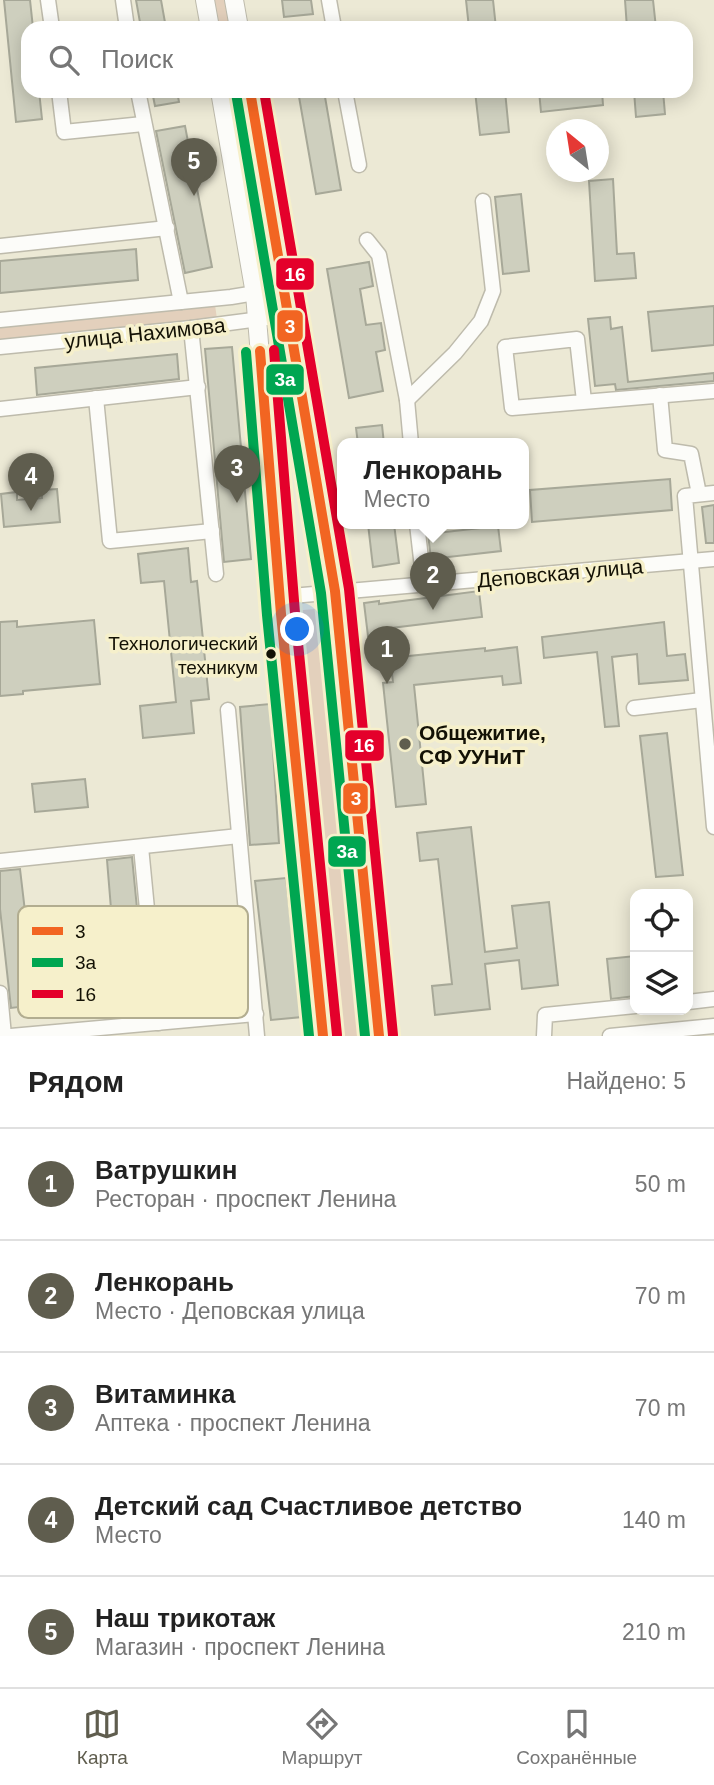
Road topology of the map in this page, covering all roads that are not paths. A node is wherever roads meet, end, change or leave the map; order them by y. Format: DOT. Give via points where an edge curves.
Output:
graph roads {
  1 [pos="48,0"];
  2 [pos="123,0"];
  3 [pos="205,0"];
  4 [pos="234,0"];
  5 [pos="329,0"];
  6 [pos="51,21"];
  7 [pos="126,21"];
  8 [pos="208,21"];
  9 [pos="238,21"];
  10 [pos="333,21"];
  11 [pos="60,98"];
  12 [pos="139,98"];
  13 [pos="221,98"];
  14 [pos="251,98"];
  15 [pos="346,98"];
  16 [pos="144,124"];
  17 [pos="359,165"];
  18 [pos="483,201"];
  19 [pos="167,228"];
  20 [pos="367,240"];
  21 [pos="0,246"];
  22 [pos="285,288"];
  23 [pos="255,294"];
  24 [pos="181,302"];
  25 [pos="290,315"];
  26 [pos="0,320"];
  27 [pos="257,320"];
  28 [pos="191,328"];
  29 [pos="0,347"];
  30 [pos="198,387"];
  31 [pos="714,391"];
  32 [pos="660,395"];
  33 [pos="96,398"];
  34 [pos="407,401"];
  35 [pos="584,401"];
  36 [pos="0,409"];
  37 [pos="410,438"];
  38 [pos="706,493"];
  39 [pos="418,529"];
  40 [pos="212,531"];
  41 [pos="714,559"];
  42 [pos="690,561"];
  43 [pos="216,574"];
  44 [pos="424,585"];
  45 [pos="335,591"];
  46 [pos="280,597"];
  47 [pos="706,661"];
  48 [pos="702,700"];
  49 [pos="634,708"];
  50 [pos="228,710"];
  51 [pos="714,827"];
  52 [pos="239,836"];
  53 [pos="141,847"];
  54 [pos="0,862"];
  55 [pos="147,906"];
  56 [pos="246,906"];
  57 [pos="248,930"];
  58 [pos="0,993"];
  59 [pos="714,999"];
  60 [pos="693,1001"];
  61 [pos="630,1006"];
  62 [pos="256,1014"];
  63 [pos="248,1015"];
  64 [pos="641,1015"];
  65 [pos="158,1018"];
  66 [pos="212,1018"];
  67 [pos="158,1023"];
  68 [pos="714,1026"];
  69 [pos="642,1033"];
  70 [pos="4,1036"];
  71 [pos="11,1036"];
  72 [pos="257,1036"];
  73 [pos="323,1036"];
  74 [pos="379,1036"];
  75 [pos="544,1036"];
  76 [pos="613,1036"];
  1 -- 6 [label="street"];
  2 -- 7 [label="street"];
  3 -- 8 [label="main road"];
  4 -- 9 [label="main road"];
  5 -- 10 [label="street"];
  11 -- 16 [label="street" via="64,132"];
  12 -- 16 [label="street"];
  13 -- 23 [label="main road"];
  14 -- 22 [label="main road"];
  15 -- 17 [label="street"];
  16 -- 19 [label="street"];
  18 -- 34 [label="street" via="493,290 481,321"];
  19 -- 21 [label="street"];
  19 -- 24 [label="street"];
  20 -- 34 [label="street" via="379,255"];
  22 -- 23 [label="street, улица Нахимова"];
  22 -- 25 [label="main road"];
  23 -- 24 [label="street, улица Нахимова"];
  23 -- 27 [label="main road"];
  24 -- 26 [label="street, улица Нахимова"];
  25 -- 27 [label="street, улица Нахимова"];
  25 -- 45 [label="main road"];
  27 -- 28 [label="street, улица Нахимова"];
  27 -- 46 [label="main road"];
  28 -- 29 [label="street, улица Нахимова"];
  28 -- 30 [label="street"];
  30 -- 33 [label="street"];
  30 -- 40 [label="street"];
  31 -- 32 [label="street"];
  32 -- 35 [label="street"];
  32 -- 38 [label="street" via="665,450 691,454"];
  33 -- 36 [label="street"];
  33 -- 40 [label="street" via="110,541"];
  34 -- 37 [label="street"];
  35 -- 35 [label="street" via="512,408 505,346 578,339"];
  38 -- 42 [label="street" via="685,496"];
  39 -- 44 [label="street"];
  40 -- 43 [label="street"];
  41 -- 42 [label="street, Деповская улица"];
  42 -- 44 [label="street, Деповская улица"];
  42 -- 47 [label="street"];
  44 -- 45 [label="street, Деповская улица"];
  45 -- 46 [label="street, Деповская улица"];
  45 -- 74 [label="main road"];
  46 -- 73 [label="main road"];
  47 -- 48 [label="street"];
  48 -- 49 [label="street"];
  48 -- 51 [label="street"];
  50 -- 52 [label="street"];
  52 -- 53 [label="street"];
  52 -- 56 [label="street"];
  53 -- 54 [label="street"];
  53 -- 55 [label="street"];
  57 -- 62 [label="street"];
  58 -- 70 [label="street"];
  59 -- 60 [label="street"];
  61 -- 75 [label="street" via="545,1015"];
  62 -- 63 [label="street"];
  62 -- 72 [label="street"];
  64 -- 69 [label="street"];
  65 -- 67 [label="street"];
  66 -- 67 [label="street"];
  67 -- 71 [label="street"];
  68 -- 69 [label="street"];
  69 -- 76 [label="street"];
}
